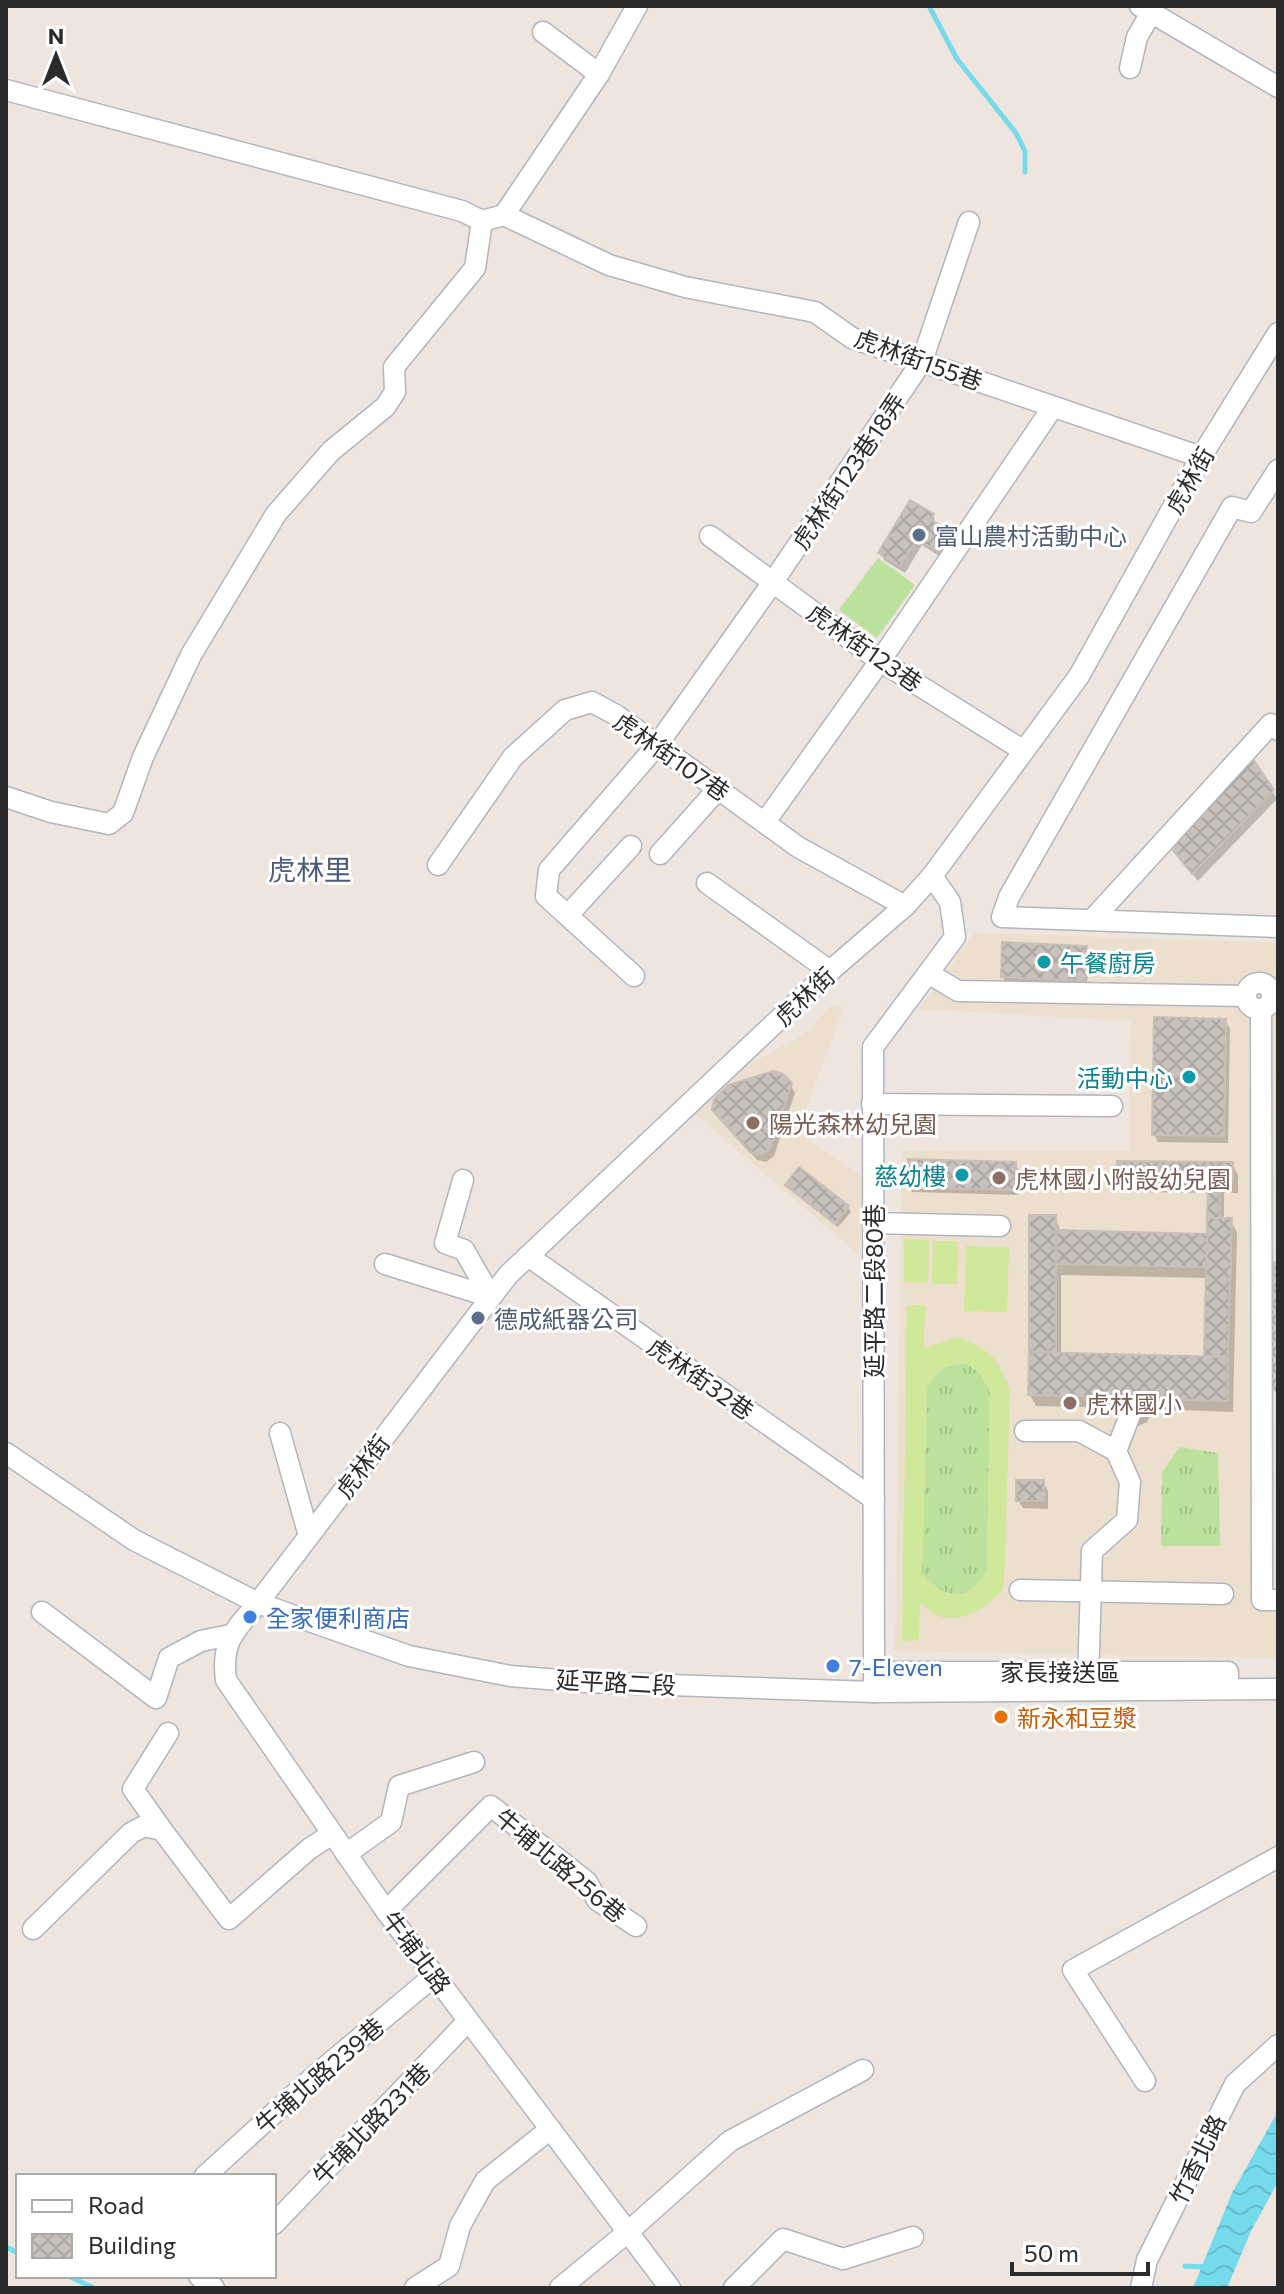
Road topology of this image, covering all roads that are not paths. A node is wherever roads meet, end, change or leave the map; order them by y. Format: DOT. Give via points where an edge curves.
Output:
graph roads {
  1 [pos="637,6"];
  2 [pos="1146,9"];
  3 [pos="543,32"];
  4 [pos="1130,68"];
  5 [pos="599,74"];
  6 [pos="1278,87"];
  7 [pos="6,90"];
  8 [pos="504,215"];
  9 [pos="482,221"];
  10 [pos="969,222"];
  11 [pos="1278,333"];
  12 [pos="922,361"];
  13 [pos="1053,407"];
  14 [pos="1201,457"];
  15 [pos="1278,470"];
  16 [pos="710,536"];
  17 [pos="773,582"];
  18 [pos="880,661"];
  19 [pos="1276,723"];
  20 [pos="658,744"];
  21 [pos="1024,751"];
  22 [pos="718,789"];
  23 [pos="6,797"];
  24 [pos="765,822"];
  25 [pos="631,846"];
  26 [pos="660,854"];
  27 [pos="438,865"];
  28 [pos="932,876"];
  29 [pos="707,883"];
  30 [pos="905,906"];
  31 [pos="568,915"];
  32 [pos="1092,920"];
  33 [pos="1278,927"];
  34 [pos="830,971"];
  35 [pos="928,973"];
  36 [pos="634,976"];
  37 [pos="872,1104"];
  38 [pos="1112,1106"];
  39 [pos="463,1180"];
  40 [pos="873,1223"];
  41 [pos="1000,1226"];
  42 [pos="528,1256"];
  43 [pos="385,1264"];
  44 [pos="491,1297"];
  45 [pos="1130,1415"];
  46 [pos="1025,1431"];
  47 [pos="280,1433"];
  48 [pos="1116,1451"];
  49 [pos="10,1464"];
  50 [pos="874,1499"];
  51 [pos="309,1536"];
  52 [pos="1020,1590"];
  53 [pos="1091,1590"];
  54 [pos="1223,1594"];
  55 [pos="1278,1600"];
  56 [pos="258,1603"];
  57 [pos="42,1612"];
  58 [pos="230,1635"];
  59 [pos="1088,1680"];
  60 [pos="874,1682"];
  61 [pos="1278,1689"];
  62 [pos="168,1733"];
  63 [pos="474,1762"];
  64 [pos="162,1830"];
  65 [pos="332,1834"];
  66 [pos="346,1854"];
  67 [pos="1278,1857"];
  68 [pos="386,1911"];
  69 [pos="636,1926"];
  70 [pos="33,1929"];
  71 [pos="434,1976"];
  72 [pos="468,2021"];
  73 [pos="1278,2045"];
  74 [pos="863,2070"];
  75 [pos="1145,2081"];
  76 [pos="549,2130"];
  77 [pos="207,2174"];
  78 [pos="276,2222"];
  79 [pos="629,2231"];
  80 [pos="913,2237"];
  81 [pos="415,2288"];
  82 [pos="560,2288"];
  83 [pos="670,2288"];
  84 [pos="734,2288"];
  85 [pos="1141,2288"];
  1 -- 5 [label="street"];
  2 -- 4 [label="street"];
  2 -- 6 [label="street"];
  3 -- 5 [label="street"];
  5 -- 8 [label="street"];
  7 -- 9 [label="street" via="462,211"];
  8 -- 9 [label="street"];
  8 -- 12 [label="street, 虎林街155巷" via="609,265 685,287 815,312 852,338"];
  9 -- 23 [label="street" via="475,268 394,367 395,392 385,407 331,451 276,514 191,655 123,813 109,824"];
  10 -- 12 [label="street, 虎林街123巷18弄"];
  11 -- 14 [label="street, 虎林街"];
  12 -- 13 [label="street, 虎林街155巷"];
  12 -- 17 [label="street, 虎林街123巷18弄"];
  13 -- 14 [label="street, 虎林街155巷"];
  13 -- 18 [label="street"];
  14 -- 21 [label="street, 虎林街" via="1079,676"];
  15 -- 32 [label="street" via="1251,512 1232,507 1002,917"];
  16 -- 17 [label="street, 虎林街123巷"];
  17 -- 18 [label="street, 虎林街123巷"];
  17 -- 20 [label="street, 虎林街123巷18弄"];
  18 -- 21 [label="street, 虎林街123巷"];
  18 -- 24 [label="street"];
  19 -- 32 [label="street"];
  20 -- 22 [label="street, 虎林街107巷"];
  20 -- 27 [label="street, 虎林街107巷" via="592,702 565,710 513,757"];
  20 -- 31 [label="street, 虎林街123巷18弄" via="549,870 546,896"];
  21 -- 28 [label="street, 虎林街"];
  22 -- 24 [label="street, 虎林街107巷"];
  22 -- 26 [label="street"];
  24 -- 30 [label="street, 虎林街107巷" via="798,847"];
  25 -- 31 [label="street"];
  28 -- 30 [label="street, 虎林街"];
  28 -- 35 [label="street, 延平路二段80巷" via="950,902 955,937"];
  29 -- 34 [label="street"];
  30 -- 34 [label="street, 虎林街"];
  31 -- 36 [label="street"];
  32 -- 33 [label="street"];
  34 -- 42 [label="street, 虎林街"];
  35 -- 37 [label="street, 延平路二段80巷" via="873,1047"];
  35 -- 55 [label="street" via="958,991 1254,1002 1262,1600"];
  37 -- 38 [label="street"];
  37 -- 40 [label="street, 延平路二段80巷"];
  39 -- 44 [label="street" via="445,1243 464,1250"];
  40 -- 41 [label="street"];
  40 -- 50 [label="street, 延平路二段80巷"];
  42 -- 44 [label="street, 虎林街"];
  42 -- 50 [label="street, 虎林街32巷"];
  43 -- 44 [label="street"];
  44 -- 51 [label="street, 虎林街"];
  45 -- 48 [label="street"];
  46 -- 48 [label="street" via="1079,1431"];
  47 -- 51 [label="street"];
  48 -- 53 [label="street" via="1130,1482 1127,1520 1092,1551"];
  49 -- 56 [label="street, 延平路二段" via="134,1540"];
  50 -- 60 [label="street, 延平路二段80巷"];
  51 -- 56 [label="street, 虎林街"];
  52 -- 53 [label="street"];
  53 -- 54 [label="street"];
  53 -- 59 [label="street"];
  56 -- 58 [label="street"];
  56 -- 60 [label="street, 延平路二段" via="409,1656 510,1676 584,1682"];
  57 -- 58 [label="street" via="156,1698 169,1658 201,1641"];
  58 -- 65 [label="street, 牛埔北路" via="223,1659 226,1680"];
  59 -- 60 [label="street, 延平路二段"];
  59 -- 61 [label="street, 延平路二段"];
  62 -- 64 [label="street" via="133,1789"];
  63 -- 66 [label="street" via="399,1786 391,1822"];
  64 -- 65 [label="street" via="229,1919"];
  64 -- 70 [label="street" via="144,1826 131,1833"];
  65 -- 66 [label="street, 牛埔北路"];
  66 -- 68 [label="street, 牛埔北路"];
  67 -- 75 [label="street" via="1073,1970"];
  68 -- 69 [label="street, 牛埔北路256巷" via="491,1806 587,1882 597,1900"];
  68 -- 71 [label="street, 牛埔北路"];
  71 -- 72 [label="street, 牛埔北路"];
  71 -- 77 [label="street, 牛埔北路239巷"];
  72 -- 76 [label="street, 牛埔北路"];
  72 -- 78 [label="street, 牛埔北路231巷"];
  73 -- 85 [label="street, 竹香北路" via="1235,2084 1147,2260"];
  74 -- 79 [label="street" via="730,2141"];
  76 -- 79 [label="street, 牛埔北路"];
  76 -- 81 [label="street" via="485,2181 460,2226 449,2266"];
  79 -- 82 [label="street"];
  79 -- 83 [label="street, 牛埔北路"];
  80 -- 84 [label="street" via="843,2259 783,2239"];
}
